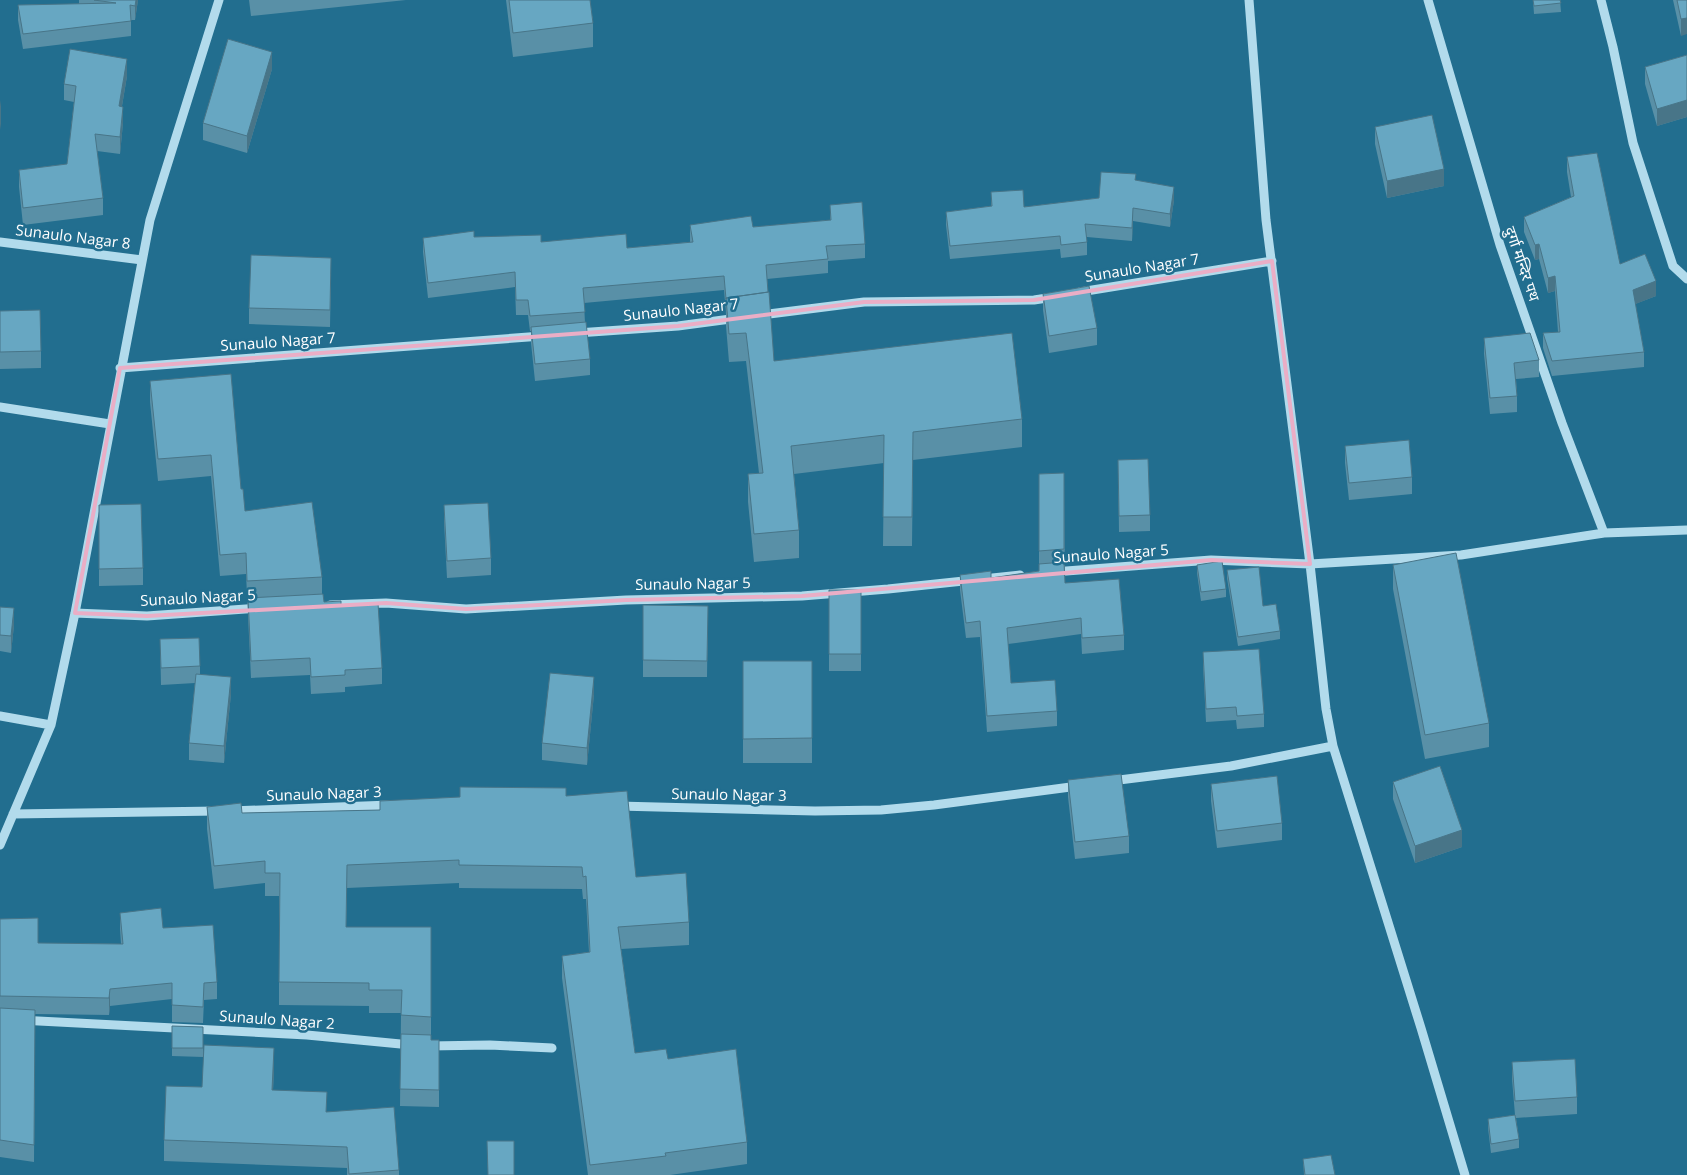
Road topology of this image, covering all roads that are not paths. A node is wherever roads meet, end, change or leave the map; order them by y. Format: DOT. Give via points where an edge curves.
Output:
graph roads {
  1 [pos="219,0"];
  2 [pos="1249,0"];
  3 [pos="1428,0"];
  4 [pos="1601,0"];
  5 [pos="0,242"];
  6 [pos="142,260"];
  7 [pos="1272,261"];
  8 [pos="1687,279"];
  9 [pos="756,316"];
  10 [pos="746,317"];
  11 [pos="571,334"];
  12 [pos="552,335"];
  13 [pos="120,368"];
  14 [pos="0,407"];
  15 [pos="110,424"];
  16 [pos="1687,530"];
  17 [pos="1604,533"];
  18 [pos="1310,564"];
  19 [pos="321,605"];
  20 [pos="273,607"];
  21 [pos="75,613"];
  22 [pos="0,716"];
  23 [pos="51,724"];
  24 [pos="1333,746"];
  25 [pos="1104,782"];
  26 [pos="1084,785"];
  27 [pos="399,804"];
  28 [pos="607,806"];
  29 [pos="13,814"];
  30 [pos="1,841"];
  31 [pos="0,1019"];
  32 [pos="552,1048"];
  33 [pos="1465,1175"];
  1 -- 6 [label="street" via="150,220"];
  2 -- 7 [label="street"];
  3 -- 17 [label="street, दुर्गा मन्दिर पथ" via="1500,246"];
  4 -- 8 [label="street" via="1633,142 1673,266"];
  5 -- 6 [label="street, Sunaulo Nagar 8"];
  6 -- 13 [label="street"];
  7 -- 9 [label="street, Sunaulo Nagar 7" via="1034,300 864,302"];
  7 -- 18 [label="street"];
  10 -- 11 [label="street, Sunaulo Nagar 7"];
  12 -- 13 [label="street, Sunaulo Nagar 7"];
  13 -- 15 [label="street"];
  14 -- 15 [label="street"];
  15 -- 21 [label="street"];
  16 -- 17 [label="street, Sunaulo Nagar 5"];
  17 -- 18 [label="street, Sunaulo Nagar 5" via="1461,555"];
  18 -- 19 [label="street, Sunaulo Nagar 5" via="1211,560 802,596 626,600 466,609 386,603"];
  18 -- 24 [label="street"];
  20 -- 21 [label="street, Sunaulo Nagar 5" via="147,616"];
  21 -- 23 [label="street"];
  22 -- 23 [label="street"];
  23 -- 29 [label="street"];
  24 -- 25 [label="street" via="1231,766"];
  24 -- 33 [label="street"];
  26 -- 28 [label="street, Sunaulo Nagar 3" via="881,810"];
  27 -- 29 [label="street, Sunaulo Nagar 3"];
  29 -- 30 [label="street"];
  31 -- 32 [label="street, Sunaulo Nagar 2" via="307,1035 416,1046"];
}
